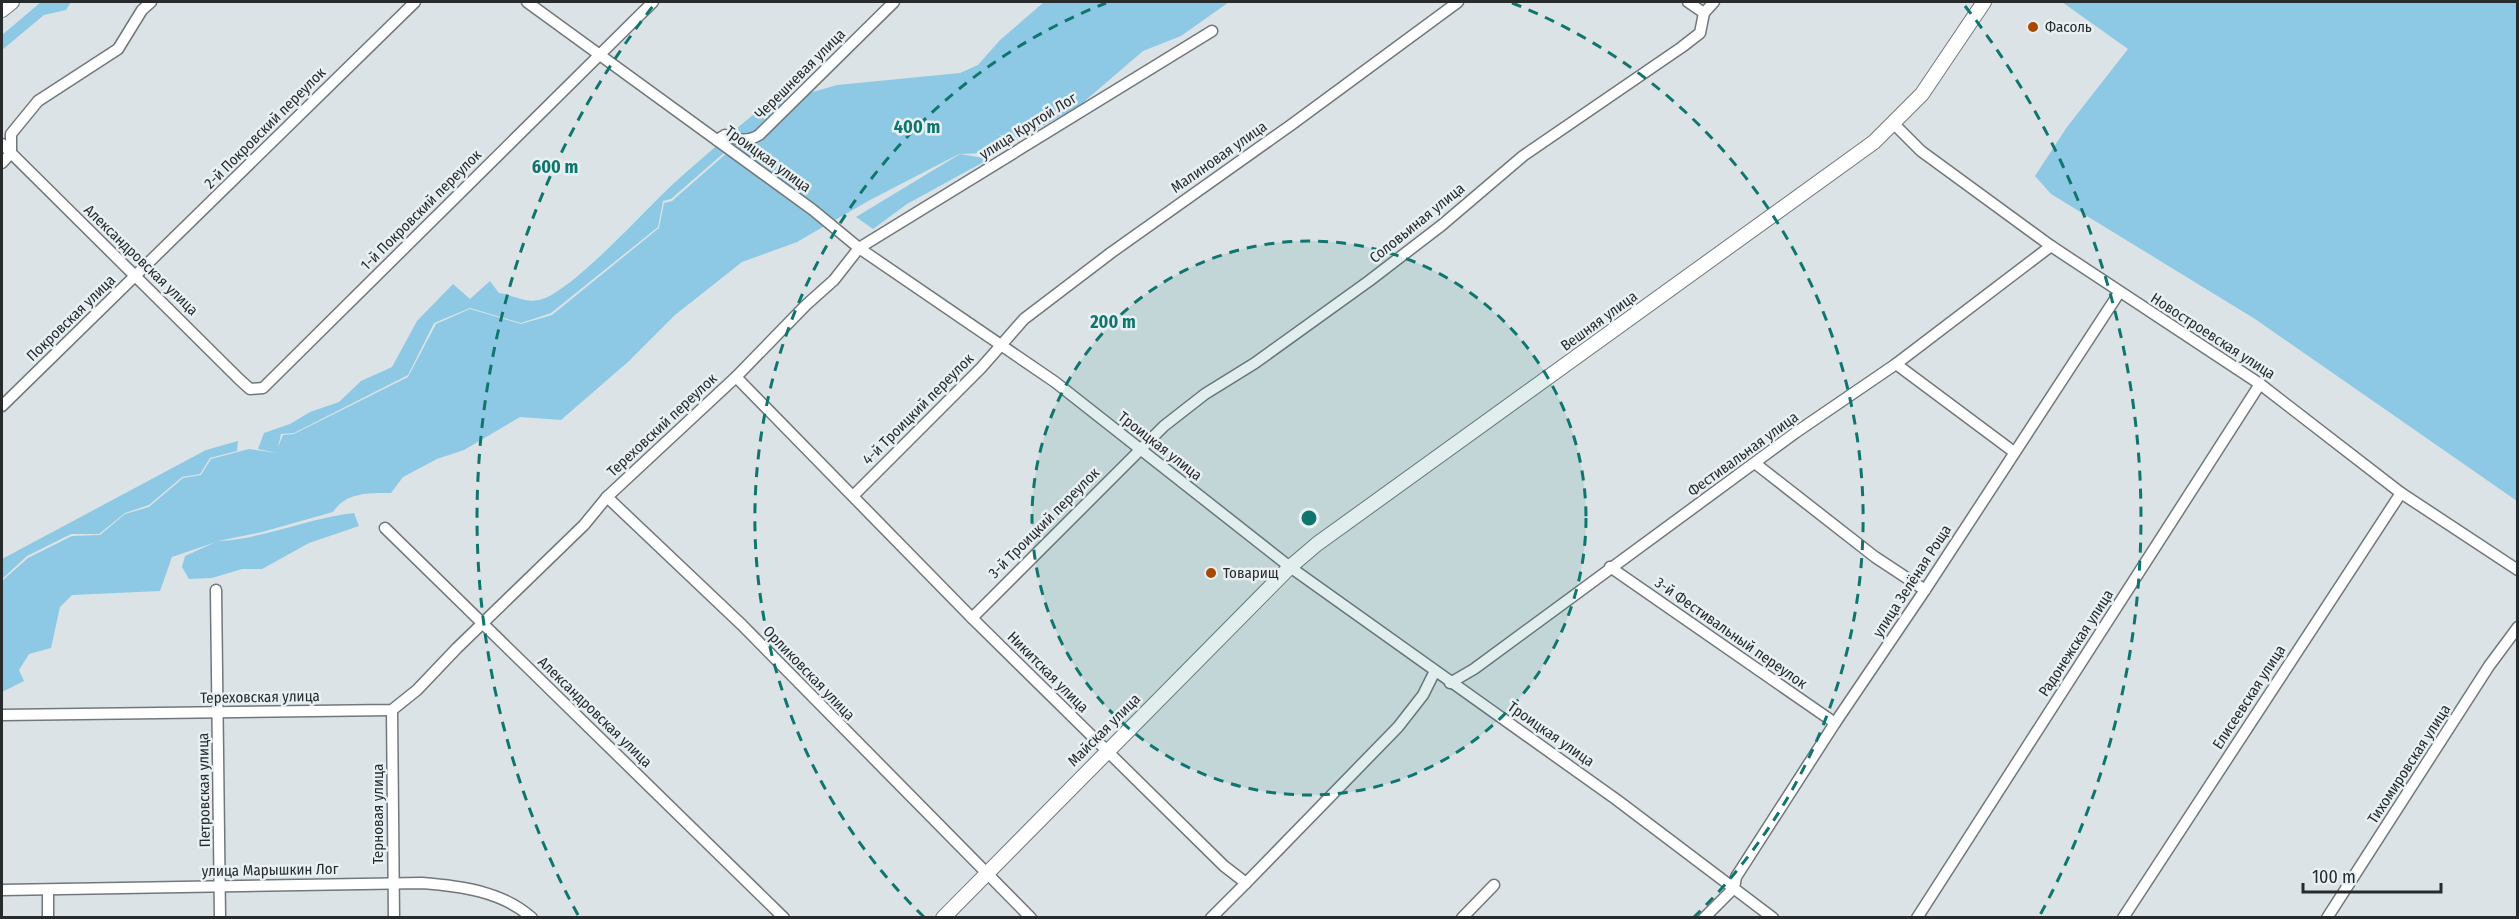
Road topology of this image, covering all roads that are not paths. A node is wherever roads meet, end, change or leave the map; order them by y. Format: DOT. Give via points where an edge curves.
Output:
graph roads {
  1 [pos="12,2"];
  2 [pos="151,2"];
  3 [pos="415,2"];
  4 [pos="527,2"];
  5 [pos="653,2"];
  6 [pos="894,2"];
  7 [pos="1458,2"];
  8 [pos="1688,2"];
  9 [pos="1714,2"];
  10 [pos="1984,2"];
  11 [pos="2,10"];
  12 [pos="1704,13"];
  13 [pos="1212,30"];
  14 [pos="599,52"];
  15 [pos="1894,124"];
  16 [pos="717,140"];
  17 [pos="2,144"];
  18 [pos="11,153"];
  19 [pos="2,163"];
  20 [pos="2051,246"];
  21 [pos="859,248"];
  22 [pos="135,277"];
  23 [pos="2119,293"];
  24 [pos="1002,344"];
  25 [pos="1896,364"];
  26 [pos="736,377"];
  27 [pos="2260,384"];
  28 [pos="263,388"];
  29 [pos="2,406"];
  30 [pos="1138,449"];
  31 [pos="2014,452"];
  32 [pos="1756,464"];
  33 [pos="2401,493"];
  34 [pos="854,495"];
  35 [pos="607,497"];
  36 [pos="385,528"];
  37 [pos="1290,567"];
  38 [pos="1610,567"];
  39 [pos="2517,570"];
  40 [pos="216,590"];
  41 [pos="1925,590"];
  42 [pos="972,618"];
  43 [pos="483,622"];
  44 [pos="2517,627"];
  45 [pos="1435,671"];
  46 [pos="1450,683"];
  47 [pos="392,710"];
  48 [pos="218,714"];
  49 [pos="2,715"];
  50 [pos="1835,723"];
  51 [pos="1106,751"];
  52 [pos="986,874"];
  53 [pos="1246,883"];
  54 [pos="393,884"];
  55 [pos="1494,885"];
  56 [pos="220,886"];
  57 [pos="1734,888"];
  58 [pos="2,891"];
  59 [pos="48,891"];
  60 [pos="48,918"];
  61 [pos="220,918"];
  62 [pos="394,918"];
  63 [pos="532,918"];
  64 [pos="784,918"];
  65 [pos="943,918"];
  66 [pos="1031,918"];
  67 [pos="1211,918"];
  68 [pos="1462,918"];
  69 [pos="1704,918"];
  70 [pos="1773,918"];
  71 [pos="1917,918"];
  72 [pos="2123,918"];
  73 [pos="2327,918"];
  1 -- 11 [label="street"];
  2 -- 18 [label="street" via="118,49 38,101 11,134"];
  3 -- 22 [label="street, 2-й Покровский переулок"];
  4 -- 14 [label="street, Троицкая улица"];
  5 -- 14 [label="street, 1-й Покровский переулок"];
  6 -- 16 [label="street, Черешневая улица" via="759,135 751,140 738,140 725,135"];
  7 -- 24 [label="street, Малиновая улица" via="1068,285 1024,319"];
  8 -- 12 [label="street"];
  9 -- 12 [label="street"];
  10 -- 15 [label="street, Вешняя улица" via="1922,94"];
  12 -- 30 [label="street, Соловьиная улица" via="1700,33 1682,47 1524,156 1424,239 1284,342 1205,394"];
  13 -- 21 [label="street, улица Крутой Лог"];
  14 -- 16 [label="street, Троицкая улица"];
  14 -- 28 [label="street, 1-й Покровский переулок"];
  15 -- 20 [label="street, Новостроевская улица" via="1921,151"];
  15 -- 37 [label="street, Вешняя улица" via="1851,160"];
  16 -- 21 [label="street, Троицкая улица" via="838,228"];
  17 -- 18 [label="street, Александровская улица"];
  18 -- 19 [label="street"];
  18 -- 22 [label="street, Александровская улица"];
  20 -- 23 [label="street, Новостроевская улица"];
  20 -- 25 [label="street, Фестивальная улица"];
  21 -- 24 [label="street, Троицкая улица"];
  21 -- 26 [label="street, Тереховский переулок" via="834,280"];
  22 -- 28 [label="street, Александровская улица" via="250,389"];
  22 -- 29 [label="street, Покровская улица"];
  23 -- 27 [label="street, Новостроевская улица"];
  23 -- 31 [label="street, улица Зелёная Роща"];
  24 -- 30 [label="street, Троицкая улица"];
  24 -- 34 [label="street, 4-й Троицкий переулок"];
  25 -- 31 [label="street"];
  25 -- 32 [label="street, Фестивальная улица"];
  26 -- 34 [label="street, Никитская улица"];
  26 -- 35 [label="street, Тереховский переулок"];
  27 -- 33 [label="street, Новостроевская улица"];
  27 -- 71 [label="street, Радонежская улица"];
  30 -- 37 [label="street, Троицкая улица"];
  30 -- 42 [label="street, 3-й Троицкий переулок"];
  31 -- 41 [label="street, улица Зелёная Роща"];
  32 -- 38 [label="street, Фестивальная улица"];
  32 -- 41 [label="street" via="1875,557"];
  33 -- 39 [label="street, Новостроевская улица"];
  33 -- 72 [label="street, Елисеевская улица"];
  34 -- 42 [label="street, Никитская улица"];
  35 -- 43 [label="street, Тереховский переулок" via="584,525"];
  35 -- 52 [label="street, Орликовская улица" via="742,625"];
  36 -- 43 [label="street, Александровская улица"];
  37 -- 45 [label="street, Троицкая улица"];
  37 -- 51 [label="street, Майская улица"];
  38 -- 46 [label="street, Фестивальная улица"];
  38 -- 50 [label="street, 3-й Фестивальный переулок"];
  40 -- 48 [label="street, Петровская улица"];
  41 -- 50 [label="street, улица Зелёная Роща"];
  42 -- 51 [label="street, Никитская улица"];
  43 -- 47 [label="street" via="417,690"];
  43 -- 64 [label="street, Александровская улица"];
  44 -- 73 [label="street, Тихомировская улица"];
  45 -- 46 [label="street, Троицкая улица"];
  45 -- 53 [label="street" via="1398,727"];
  46 -- 57 [label="street, Троицкая улица"];
  47 -- 48 [label="street, Тереховская улица"];
  47 -- 54 [label="street, Терновая улица"];
  48 -- 49 [label="street, Тереховская улица"];
  48 -- 56 [label="street, Петровская улица"];
  50 -- 57 [label="street, улица Зелёная Роща" via="1736,878"];
  51 -- 52 [label="street, Майская улица"];
  51 -- 53 [label="street, Никитская улица"];
  52 -- 65 [label="street, Майская улица"];
  52 -- 66 [label="street, Орликовская улица"];
  53 -- 67 [label="street"];
  54 -- 56 [label="street, улица Марышкин Лог"];
  54 -- 62 [label="street, Терновая улица"];
  54 -- 63 [label="street, улица Марышкин Лог" via="461,886 492,896"];
  55 -- 68 [label="street"];
  56 -- 59 [label="street, улица Марышкин Лог"];
  56 -- 61 [label="street, Петровская улица"];
  57 -- 69 [label="street, улица Зелёная Роща"];
  57 -- 70 [label="street, Троицкая улица"];
  58 -- 59 [label="street, улица Марышкин Лог"];
  59 -- 60 [label="street"];
}
